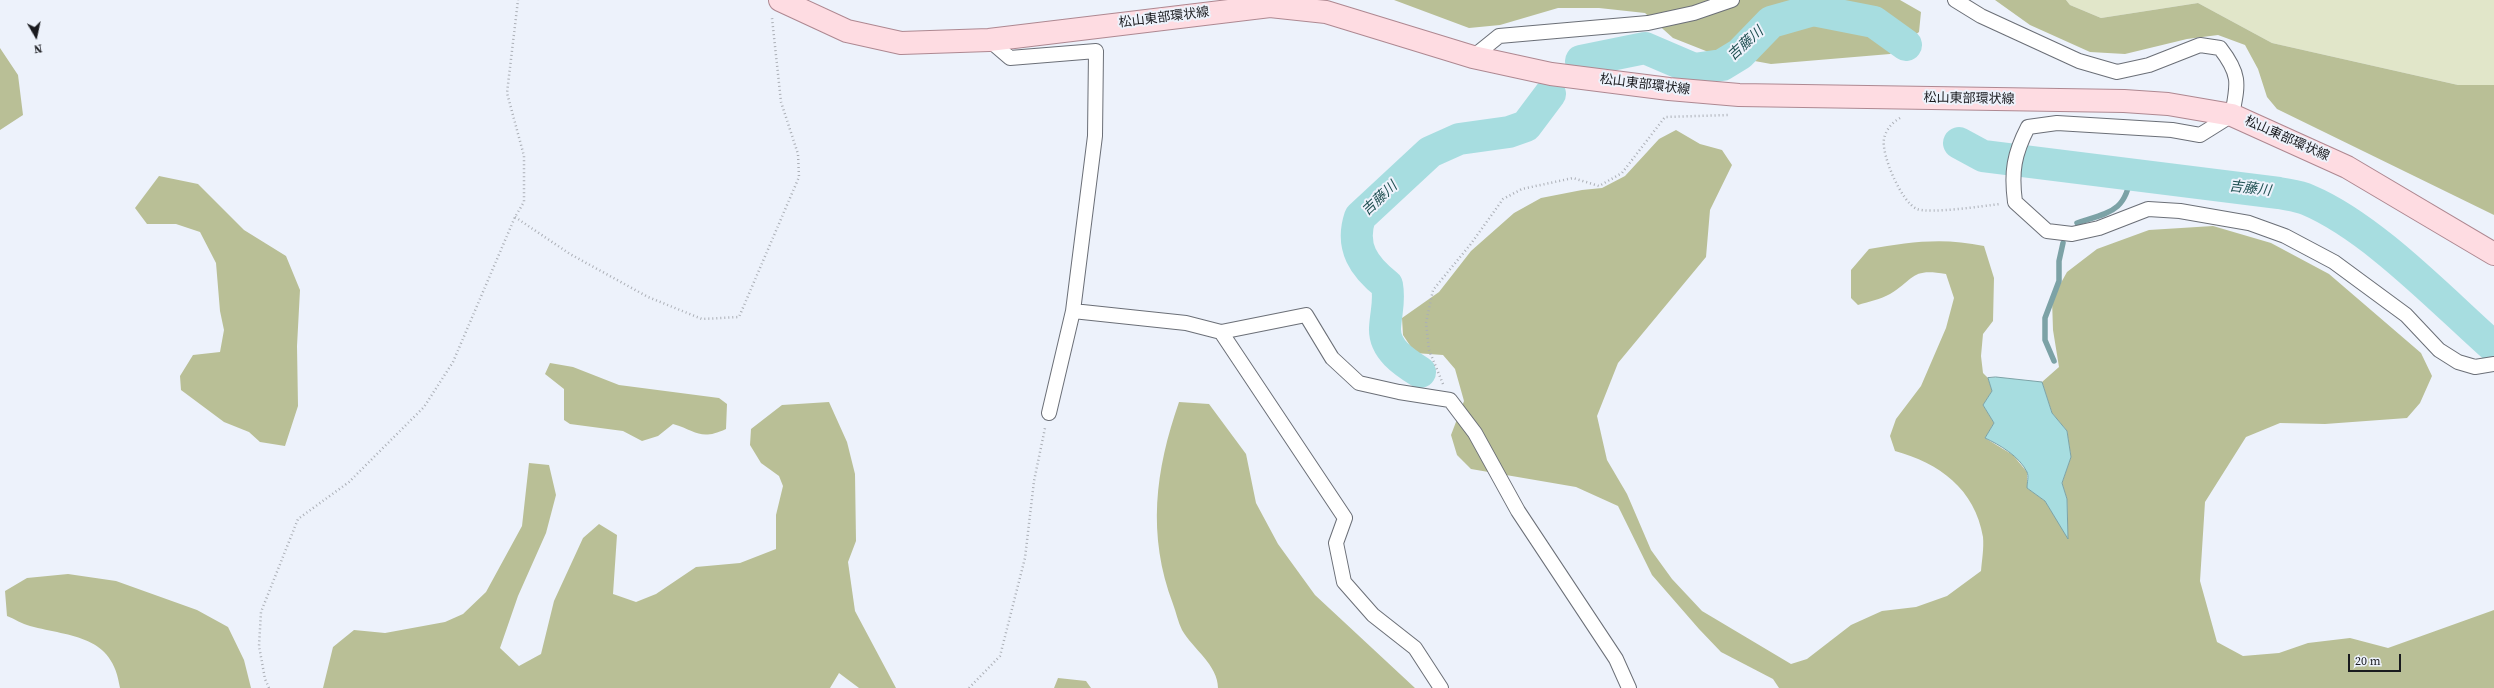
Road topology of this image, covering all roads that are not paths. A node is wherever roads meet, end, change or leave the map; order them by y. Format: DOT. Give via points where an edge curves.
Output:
graph roads {
  1 [pos="1732,0"];
  2 [pos="1956,0"];
  3 [pos="776,5"];
  4 [pos="989,40"];
  5 [pos="1473,57"];
  6 [pos="2232,115"];
  7 [pos="2494,254"];
  8 [pos="1073,311"];
  9 [pos="1221,332"];
  10 [pos="2493,365"];
  11 [pos="1049,413"];
  12 [pos="1441,688"];
  13 [pos="1629,688"];
  1 -- 5 [label="street" via="1694,13 1648,23 1499,36"];
  2 -- 6 [label="street" via="1981,16 2079,61 2116,72 2149,65 2200,45 2220,48 2233,65 2238,87"];
  3 -- 4 [label="main road, 松山東部環状線" via="847,31 901,43"];
  4 -- 5 [label="main road, 松山東部環状線" via="1270,6 1326,12"];
  4 -- 8 [label="street" via="1010,58 1096,51 1095,136"];
  5 -- 6 [label="main road, 松山東部環状線" via="1551,74 1739,95 2124,101 2168,104"];
  6 -- 7 [label="main road, 松山東部環状線" via="2347,167"];
  6 -- 10 [label="street" via="2200,135 2172,130 2057,123 2028,127 2018,146 2012,178 2015,202 2047,231 2072,234 2099,228 2148,209 2180,211 2249,223 2285,236 2334,262 2406,315 2439,350 2458,362 2475,367"];
  8 -- 9 [label="street" via="1186,323"];
  8 -- 11 [label="street"];
  9 -- 12 [label="street" via="1345,518 1336,543 1344,582 1373,615 1415,648"];
  9 -- 13 [label="street" via="1306,315 1332,358 1359,383 1450,400 1475,433 1518,511 1616,659"];
}
